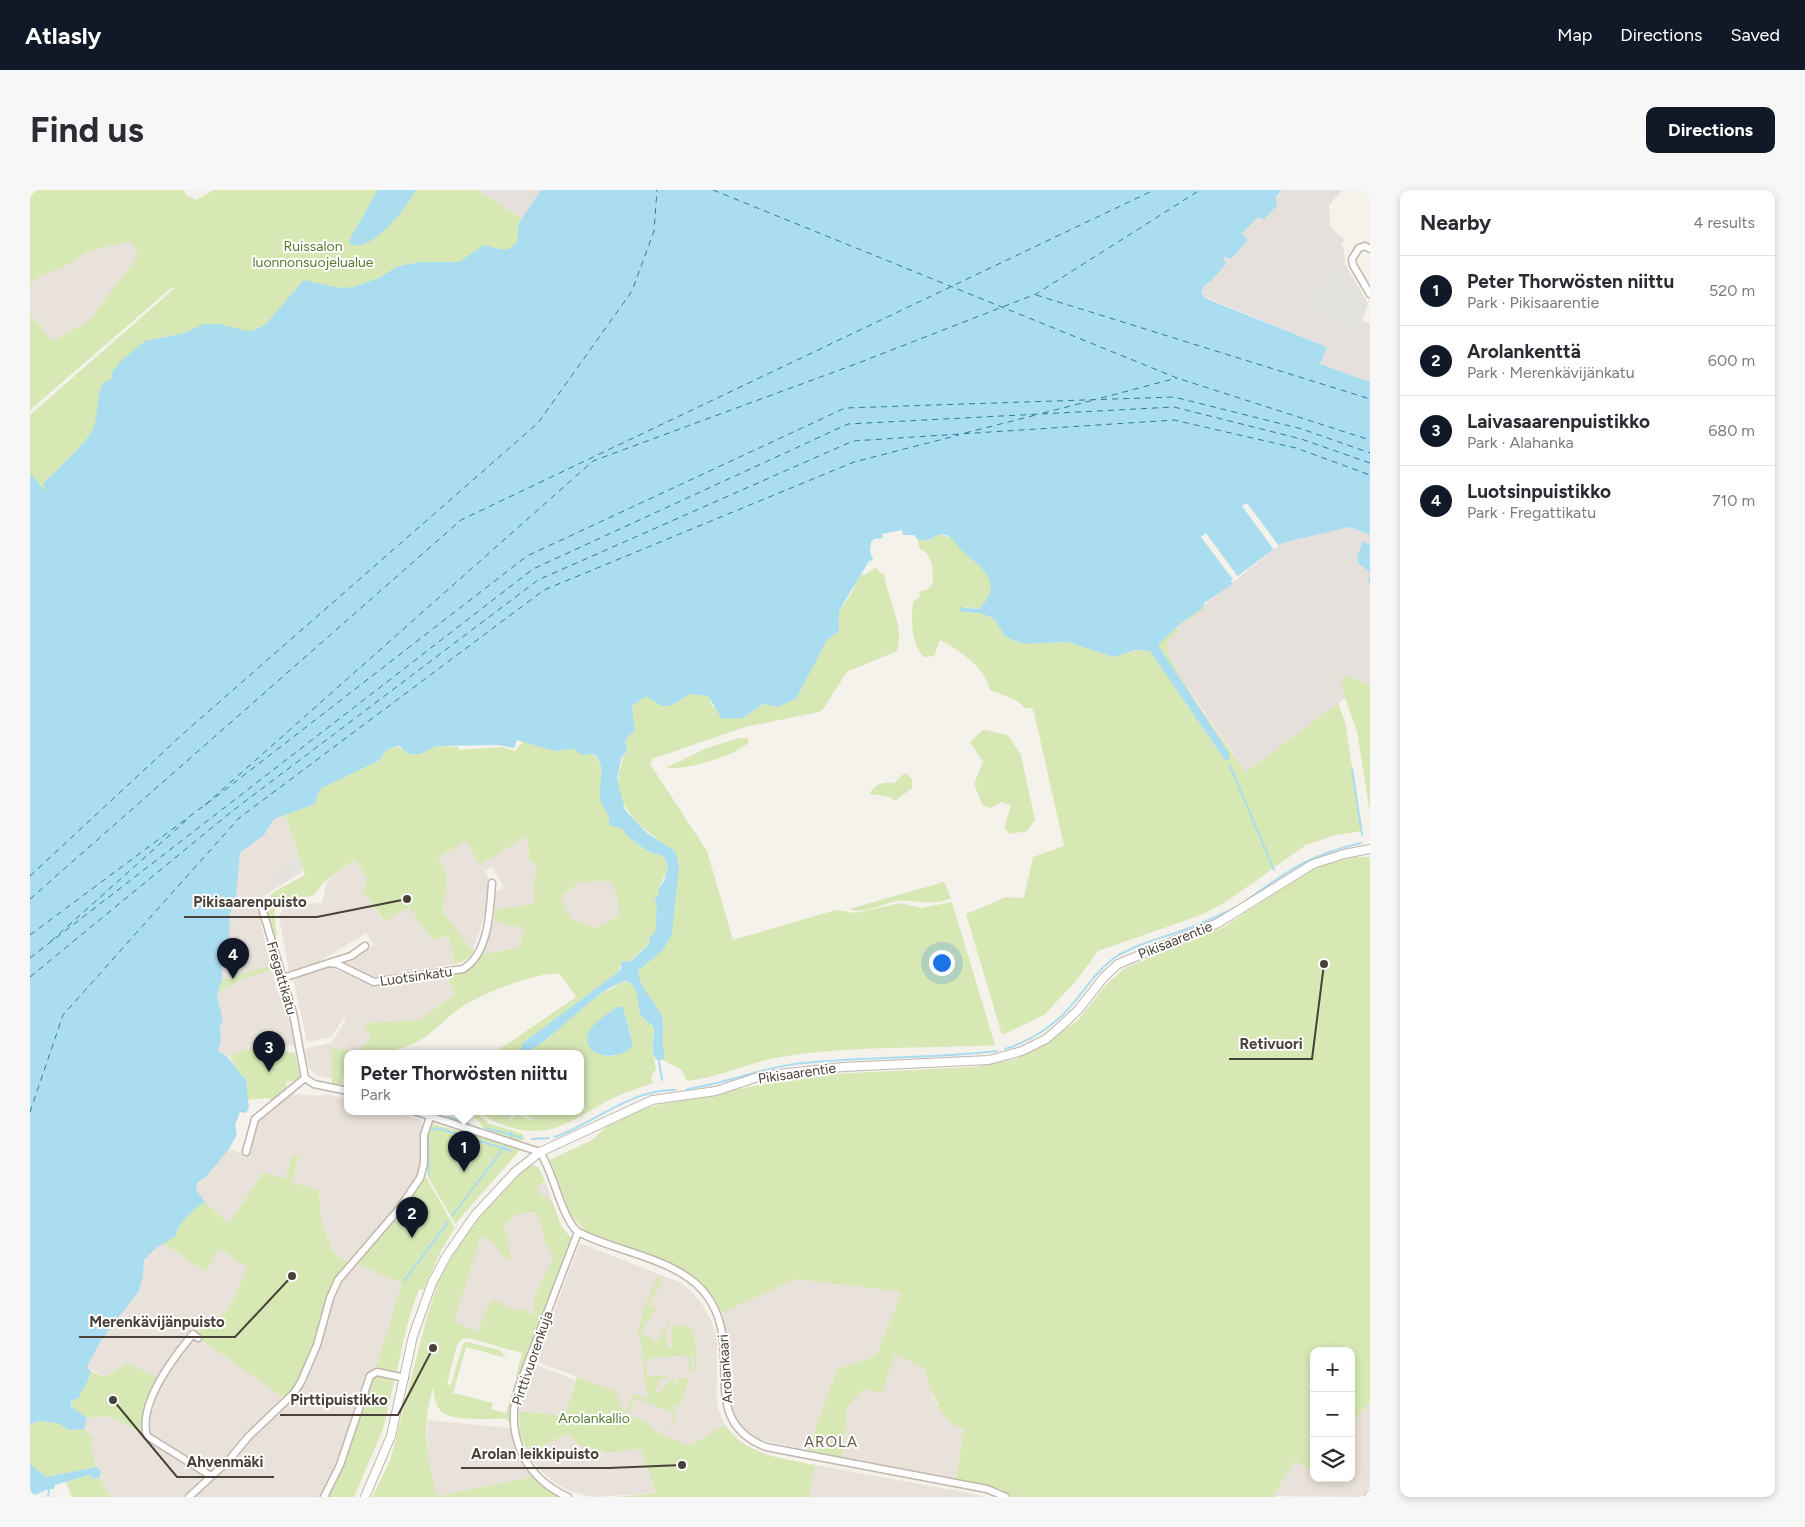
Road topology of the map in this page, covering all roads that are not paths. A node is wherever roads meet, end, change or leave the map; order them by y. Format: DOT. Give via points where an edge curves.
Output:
graph roads {
  1 [pos="1370,249"];
  2 [pos="1370,294"];
  3 [pos="1370,849"];
  4 [pos="492,884"];
  5 [pos="262,908"];
  6 [pos="365,946"];
  7 [pos="330,963"];
  8 [pos="283,978"];
  9 [pos="305,1078"];
  10 [pos="344,1089"];
  11 [pos="425,1115"];
  12 [pos="430,1117"];
  13 [pos="246,1152"];
  14 [pos="540,1152"];
  15 [pos="578,1232"];
  16 [pos="195,1336"];
  17 [pos="405,1378"];
  18 [pos="211,1476"];
  19 [pos="189,1497"];
  20 [pos="324,1497"];
  21 [pos="365,1497"];
  22 [pos="568,1497"];
  23 [pos="1006,1497"];
  1 -- 2 [label="street" via="1365,246 1359,248 1352,259"];
  3 -- 14 [label="street, Pikisaarentie" via="1313,864 1218,923 1118,964 1060,1027 1046,1039 1022,1051 989,1060 843,1067 761,1076 716,1091 645,1102"];
  4 -- 7 [label="street, Luotsinkatu" via="487,925 480,948 474,961 463,969 374,982"];
  5 -- 8 [label="street, Fregattikatu"];
  6 -- 7 [label="street"];
  7 -- 8 [label="street"];
  8 -- 9 [label="street, Fregattikatu"];
  9 -- 10 [label="street" via="314,1084"];
  9 -- 13 [label="street" via="255,1119"];
  11 -- 12 [label="street"];
  12 -- 14 [label="street"];
  12 -- 18 [label="street" via="424,1135 424,1164 420,1178 399,1210 338,1280 317,1345 294,1394"];
  14 -- 15 [label="street" via="571,1224"];
  14 -- 17 [label="street, Pikisaarentie" via="495,1192 447,1255 418,1320"];
  15 -- 22 [label="street, Pirttivuorenkuja" via="519,1386 513,1417 516,1439 527,1465 546,1485"];
  15 -- 23 [label="street, Arolankaari" via="680,1272 704,1292 719,1316 724,1334 728,1411 736,1427 748,1439 766,1447 986,1489"];
  16 -- 18 [label="street" via="178,1352 158,1384 146,1413 145,1429 147,1436"];
  17 -- 20 [label="street" via="377,1372 370,1376 340,1465"];
  17 -- 21 [label="street, Pikisaarentie" via="391,1436"];
  18 -- 19 [label="street"];
}
